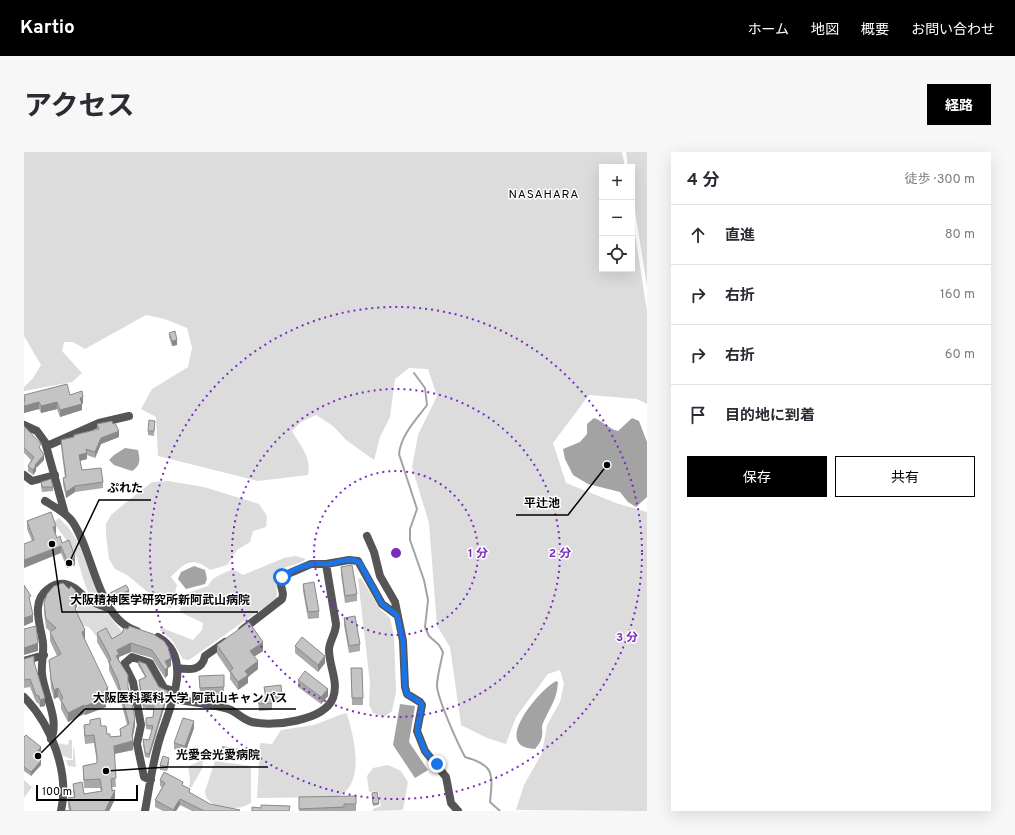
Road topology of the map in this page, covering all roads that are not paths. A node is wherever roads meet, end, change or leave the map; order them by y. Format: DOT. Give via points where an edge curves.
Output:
graph roads {
  1 [pos="129,416"];
  2 [pos="24,426"];
  3 [pos="47,446"];
  4 [pos="24,475"];
  5 [pos="55,475"];
  6 [pos="45,501"];
  7 [pos="65,514"];
  8 [pos="367,536"];
  9 [pos="326,564"];
  10 [pos="110,609"];
  11 [pos="397,615"];
  12 [pos="40,626"];
  13 [pos="28,630"];
  14 [pos="44,655"];
  15 [pos="24,660"];
  16 [pos="177,668"];
  17 [pos="174,695"];
  18 [pos="24,697"];
  19 [pos="51,740"];
  20 [pos="151,780"];
  21 [pos="60,811"];
  22 [pos="145,811"];
  23 [pos="458,811"];
  1 -- 3 [label="street" via="99,422"];
  2 -- 3 [label="street" via="37,431"];
  3 -- 5 [label="street"];
  4 -- 5 [label="street" via="32,481"];
  5 -- 7 [label="street"];
  6 -- 7 [label="street"];
  7 -- 10 [label="street" via="84,542"];
  8 -- 11 [label="street" via="380,576 395,602"];
  9 -- 11 [label="street" via="358,561 382,604"];
  9 -- 16 [label="street" via="311,564 283,576 280,581 282,599 205,656 200,666 192,670"];
  9 -- 17 [label="street" via="336,624 336,633 329,651 334,691 327,707 319,713 295,721 262,724 251,722 226,708"];
  10 -- 12 [label="street" via="90,600 72,586 58,584 46,590 39,600 37,608"];
  10 -- 16 [label="street" via="122,624 161,639 168,645"];
  11 -- 23 [label="street" via="403,641 405,687 407,694 422,705 417,731 425,751 446,777 451,803"];
  12 -- 13 [label="street"];
  12 -- 14 [label="street"];
  14 -- 15 [label="street"];
  14 -- 19 [label="street" via="43,684 55,727"];
  16 -- 17 [label="street"];
  17 -- 20 [label="street" via="159,739"];
  17 -- 20 [label="street" via="164,688 150,663 132,657 126,660 124,664 133,682 141,725 137,744 144,777"];
  18 -- 19 [label="street" via="36,709"];
  19 -- 21 [label="street" via="63,780"];
  20 -- 22 [label="street"];
}
